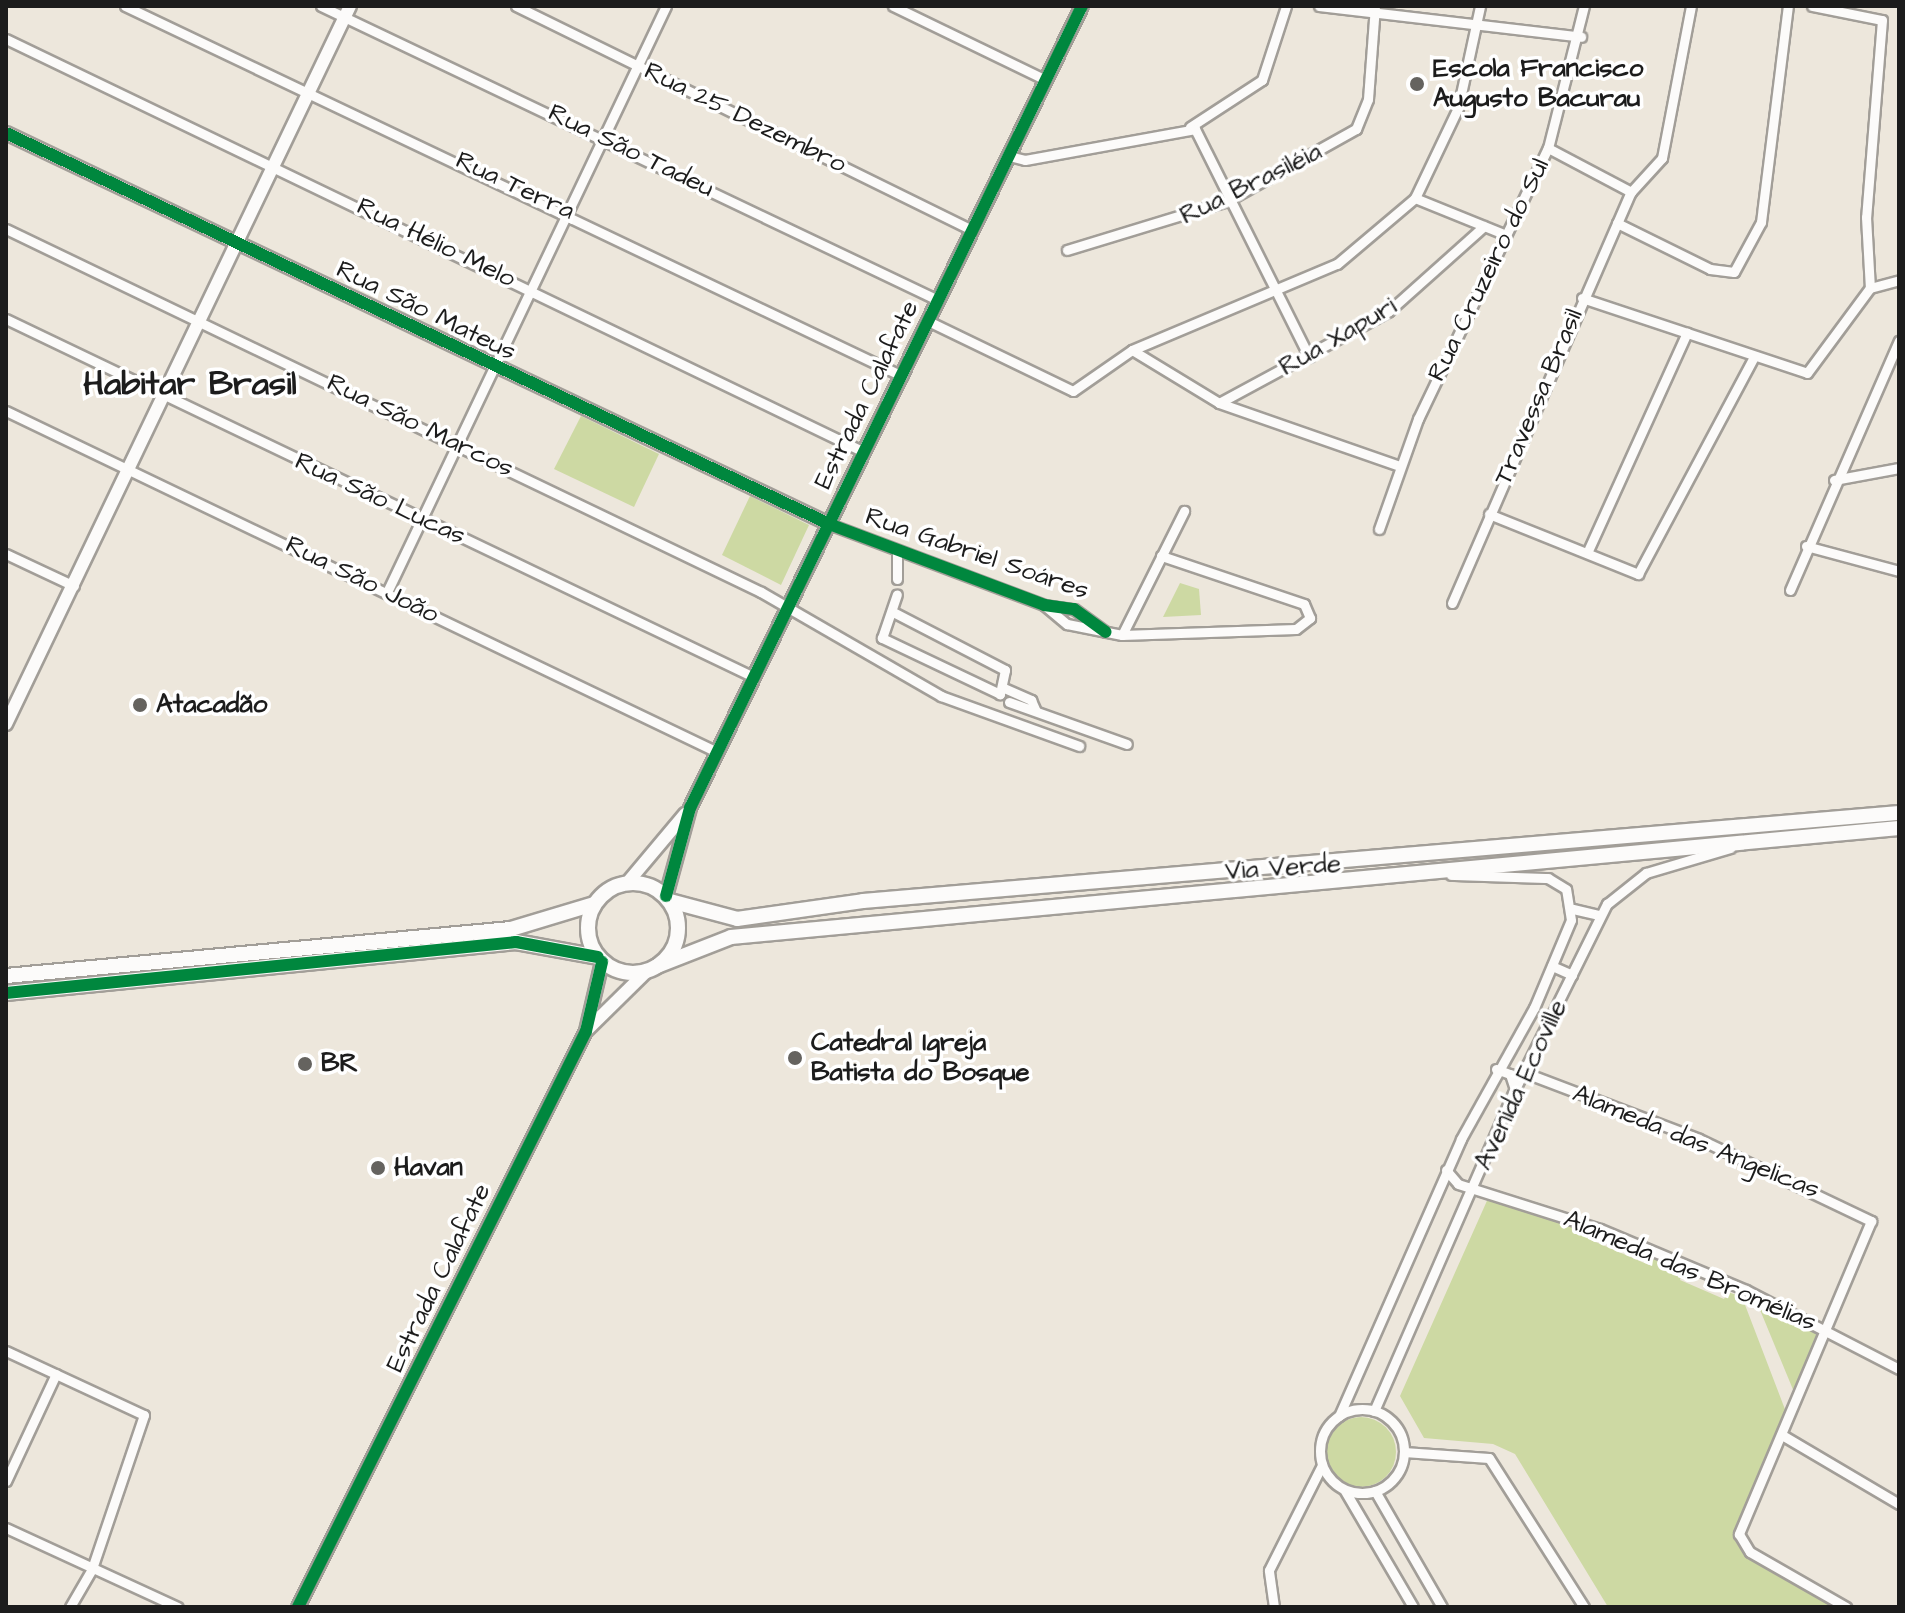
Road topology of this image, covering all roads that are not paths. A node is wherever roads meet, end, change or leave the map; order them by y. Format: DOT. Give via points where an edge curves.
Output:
graph roads {
  1 [pos="125,6"];
  2 [pos="321,6"];
  3 [pos="516,6"];
  4 [pos="666,6"];
  5 [pos="893,6"];
  6 [pos="1082,6"];
  7 [pos="1286,6"];
  8 [pos="1319,6"];
  9 [pos="1480,6"];
  10 [pos="1584,6"];
  11 [pos="1691,6"];
  12 [pos="1788,6"];
  13 [pos="1812,6"];
  14 [pos="1375,10"];
  15 [pos="347,12"];
  16 [pos="1476,29"];
  17 [pos="1581,37"];
  18 [pos="6,39"];
  19 [pos="638,65"];
  20 [pos="1046,80"];
  21 [pos="309,89"];
  22 [pos="1190,127"];
  23 [pos="6,133"];
  24 [pos="603,137"];
  25 [pos="1548,148"];
  26 [pos="1009,156"];
  27 [pos="273,163"];
  28 [pos="1631,192"];
  29 [pos="1415,198"];
  30 [pos="1227,201"];
  31 [pos="568,211"];
  32 [pos="1617,223"];
  33 [pos="1484,226"];
  34 [pos="6,229"];
  35 [pos="972,230"];
  36 [pos="1501,233"];
  37 [pos="237,242"];
  38 [pos="1067,250"];
  39 [pos="1899,280"];
  40 [pos="1870,288"];
  41 [pos="530,290"];
  42 [pos="1279,293"];
  43 [pos="1582,298"];
  44 [pos="938,300"];
  45 [pos="6,319"];
  46 [pos="199,320"];
  47 [pos="928,321"];
  48 [pos="1687,333"];
  49 [pos="1899,341"];
  50 [pos="1132,350"];
  51 [pos="1309,357"];
  52 [pos="1754,357"];
  53 [pos="493,369"];
  54 [pos="902,376"];
  55 [pos="163,397"];
  56 [pos="1219,403"];
  57 [pos="6,411"];
  58 [pos="457,444"];
  59 [pos="864,452"];
  60 [pos="1400,466"];
  61 [pos="128,468"];
  62 [pos="1899,468"];
  63 [pos="1834,480"];
  64 [pos="1184,511"];
  65 [pos="1489,514"];
  66 [pos="421,519"];
  67 [pos="829,524"];
  68 [pos="1379,529"];
  69 [pos="1806,546"];
  70 [pos="897,550"];
  71 [pos="1587,553"];
  72 [pos="6,554"];
  73 [pos="1161,556"];
  74 [pos="1899,571"];
  75 [pos="897,579"];
  76 [pos="74,586"];
  77 [pos="1790,590"];
  78 [pos="387,592"];
  79 [pos="897,594"];
  80 [pos="1452,603"];
  81 [pos="1044,605"];
  82 [pos="788,608"];
  83 [pos="895,613"];
  84 [pos="1106,632"];
  85 [pos="1122,635"];
  86 [pos="754,677"];
  87 [pos="1004,688"];
  88 [pos="1009,702"];
  89 [pos="1036,711"];
  90 [pos="6,724"];
  91 [pos="1127,744"];
  92 [pos="1079,746"];
  93 [pos="717,752"];
  94 [pos="690,808"];
  95 [pos="1899,813"];
  96 [pos="1899,828"];
  97 [pos="1748,841"];
  98 [pos="1414,869"];
  99 [pos="628,882"];
  100 [pos="668,898"];
  101 [pos="594,904"];
  102 [pos="1573,909"];
  103 [pos="1600,915"];
  104 [pos="513,936"];
  105 [pos="600,959"];
  106 [pos="1552,966"];
  107 [pos="652,969"];
  108 [pos="1572,975"];
  109 [pos="6,976"];
  110 [pos="6,993"];
  111 [pos="586,1031"];
  112 [pos="1496,1069"];
  113 [pos="1523,1072"];
  114 [pos="1515,1089"];
  115 [pos="1446,1170"];
  116 [pos="1475,1186"];
  117 [pos="1829,1330"];
  118 [pos="6,1351"];
  119 [pos="1899,1369"];
  120 [pos="56,1374"];
  121 [pos="1374,1411"];
  122 [pos="1339,1416"];
  123 [pos="1782,1435"];
  124 [pos="1404,1452"];
  125 [pos="1322,1465"];
  126 [pos="6,1481"];
  127 [pos="1345,1491"];
  128 [pos="1375,1491"];
  129 [pos="1899,1504"];
  130 [pos="6,1528"];
  131 [pos="92,1569"];
  132 [pos="70,1607"];
  133 [pos="177,1607"];
  134 [pos="298,1607"];
  135 [pos="1274,1607"];
  136 [pos="1413,1607"];
  137 [pos="1442,1607"];
  138 [pos="1584,1607"];
  139 [pos="1846,1607"];
  1 -- 21 [label="street, Rua Terra"];
  2 -- 15 [label="street, Rua São Tadeu"];
  3 -- 19 [label="street, Rua 25 Dezembro"];
  4 -- 19 [label="street"];
  5 -- 20 [label="street"];
  6 -- 20 [label="street, Estrada Calafate"];
  7 -- 22 [label="street" via="1262,80"];
  8 -- 14 [label="street"];
  9 -- 16 [label="street"];
  10 -- 17 [label="street, Rua Cruzeiro do Sul"];
  11 -- 28 [label="street, Travessa Brasil" via="1672,128 1662,158"];
  12 -- 32 [label="street" via="1761,222 1734,272 1710,269"];
  13 -- 40 [label="street" via="1878,16 1883,25 1866,217"];
  14 -- 16 [label="street"];
  14 -- 30 [label="street, Rua Brasiléia" via="1368,99 1356,129"];
  15 -- 21 [label="street"];
  15 -- 24 [label="street, Rua São Tadeu"];
  16 -- 17 [label="street"];
  16 -- 29 [label="street" via="1458,108"];
  17 -- 25 [label="street, Rua Cruzeiro do Sul"];
  18 -- 27 [label="street, Rua Hélio Melo"];
  19 -- 24 [label="street"];
  19 -- 35 [label="street, Rua 25 Dezembro"];
  20 -- 26 [label="street, Estrada Calafate"];
  21 -- 27 [label="street"];
  21 -- 31 [label="street, Rua Terra"];
  22 -- 26 [label="street" via="1025,160"];
  22 -- 30 [label="street"];
  23 -- 37 [label="street, Rua São Mateus"];
  24 -- 31 [label="street"];
  24 -- 44 [label="street, Rua São Tadeu"];
  25 -- 28 [label="street"];
  25 -- 36 [label="street, Rua Cruzeiro do Sul"];
  26 -- 35 [label="street, Estrada Calafate"];
  27 -- 37 [label="street"];
  27 -- 41 [label="street, Rua Hélio Melo"];
  28 -- 32 [label="street, Travessa Brasil"];
  29 -- 33 [label="street"];
  29 -- 42 [label="street" via="1372,239"];
  30 -- 38 [label="street, Rua Brasiléia"];
  30 -- 42 [label="street"];
  31 -- 41 [label="street"];
  31 -- 54 [label="street, Rua Terra"];
  32 -- 43 [label="street, Travessa Brasil"];
  33 -- 36 [label="street"];
  33 -- 51 [label="street, Rua Xapuri" via="1389,311"];
  34 -- 46 [label="street, Rua São Marcos"];
  35 -- 44 [label="street, Estrada Calafate"];
  36 -- 60 [label="street, Rua Cruzeiro do Sul"];
  37 -- 46 [label="street"];
  37 -- 53 [label="street, Rua São Mateus"];
  39 -- 40 [label="street"];
  40 -- 52 [label="street" via="1807,373"];
  41 -- 53 [label="street"];
  41 -- 59 [label="street, Rua Hélio Melo"];
  42 -- 50 [label="street"];
  42 -- 51 [label="street"];
  43 -- 48 [label="street"];
  43 -- 65 [label="street, Travessa Brasil"];
  44 -- 47 [label="street, Estrada Calafate"];
  45 -- 55 [label="street, Rua São Lucas"];
  46 -- 55 [label="street"];
  46 -- 58 [label="street, Rua São Marcos"];
  47 -- 50 [label="street" via="1073,391"];
  47 -- 54 [label="street, Estrada Calafate"];
  48 -- 52 [label="street"];
  48 -- 71 [label="street"];
  49 -- 63 [label="street"];
  50 -- 56 [label="street"];
  51 -- 56 [label="street, Rua Xapuri"];
  52 -- 71 [label="street" via="1638,574"];
  53 -- 58 [label="street"];
  53 -- 67 [label="street, Rua São Mateus"];
  54 -- 59 [label="street, Estrada Calafate"];
  55 -- 61 [label="street"];
  55 -- 66 [label="street, Rua São Lucas"];
  56 -- 60 [label="street"];
  57 -- 61 [label="street, Rua São João"];
  58 -- 66 [label="street"];
  58 -- 82 [label="street, Rua São Marcos"];
  59 -- 67 [label="street, Estrada Calafate"];
  60 -- 68 [label="street, Rua Cruzeiro do Sul"];
  61 -- 76 [label="street"];
  61 -- 78 [label="street, Rua São João"];
  62 -- 63 [label="street"];
  63 -- 69 [label="street"];
  64 -- 73 [label="street"];
  65 -- 71 [label="street"];
  65 -- 80 [label="street, Travessa Brasil"];
  66 -- 78 [label="street"];
  66 -- 86 [label="street, Rua São Lucas"];
  67 -- 70 [label="street, Rua Gabriel Soáres"];
  67 -- 82 [label="street, Estrada Calafate"];
  69 -- 74 [label="street"];
  69 -- 77 [label="street"];
  70 -- 75 [label="street"];
  70 -- 81 [label="street, Rua Gabriel Soáres"];
  72 -- 76 [label="street"];
  73 -- 85 [label="street"];
  73 -- 85 [label="street, Rua Gabriel Soáres" via="1304,604 1310,618 1296,629"];
  76 -- 90 [label="street"];
  78 -- 93 [label="street, Rua São João"];
  79 -- 83 [label="street"];
  81 -- 84 [label="street, Rua Gabriel Soáres" via="1067,624"];
  81 -- 84 [label="street, Rua Gabriel Soáres" via="1074,609"];
  82 -- 86 [label="street, Estrada Calafate"];
  82 -- 92 [label="street" via="941,696"];
  83 -- 87 [label="street" via="1005,670"];
  83 -- 87 [label="street" via="882,633 887,642 992,692"];
  84 -- 85 [label="street, Rua Gabriel Soáres"];
  86 -- 93 [label="street, Estrada Calafate"];
  87 -- 89 [label="street" via="1031,700"];
  88 -- 89 [label="street"];
  89 -- 91 [label="street"];
  93 -- 94 [label="street, Estrada Calafate"];
  94 -- 99 [label="street, Estrada Calafate"];
  94 -- 100 [label="street, Estrada Calafate"];
  95 -- 100 [label="main road, Via Verde" via="863,901 737,919"];
  96 -- 97 [label="main road, Via Verde"];
  97 -- 98 [label="main road, Via Verde"];
  97 -- 103 [label="street, Avenida Ecoville" via="1634,879"];
  98 -- 102 [label="street, Via Verde" via="1548,878 1566,889"];
  98 -- 107 [label="main road, Via Verde" via="731,937"];
  99 -- 100 [label="main road"];
  99 -- 101 [label="main road"];
  100 -- 107 [label="main road" via="679,929"];
  101 -- 104 [label="main road"];
  101 -- 105 [label="main road" via="588,931"];
  102 -- 103 [label="street"];
  102 -- 106 [label="street"];
  103 -- 108 [label="street, Avenida Ecoville"];
  104 -- 105 [label="main road"];
  104 -- 109 [label="main road"];
  104 -- 110 [label="main road"];
  105 -- 107 [label="main road" via="623,972"];
  105 -- 111 [label="street, Estrada Calafate"];
  106 -- 108 [label="street"];
  106 -- 112 [label="street"];
  107 -- 111 [label="street, Estrada Calafate"];
  108 -- 113 [label="street, Avenida Ecoville"];
  111 -- 134 [label="street, Estrada Calafate"];
  112 -- 114 [label="street" via="1510,1074"];
  112 -- 115 [label="street"];
  113 -- 114 [label="street, Avenida Ecoville"];
  113 -- 117 [label="street, Alameda das Angelicas" via="1699,1139 1867,1215 1868,1242"];
  114 -- 116 [label="street, Avenida Ecoville"];
  115 -- 116 [label="street, Alameda das Bromélias" via="1458,1184"];
  115 -- 122 [label="street"];
  116 -- 117 [label="street, Alameda das Bromélias" via="1632,1241"];
  116 -- 121 [label="street, Avenida Ecoville"];
  117 -- 119 [label="street, Alameda das Bromélias"];
  117 -- 123 [label="street"];
  118 -- 120 [label="street"];
  120 -- 126 [label="street"];
  120 -- 131 [label="street" via="144,1415"];
  121 -- 122 [label="street"];
  121 -- 124 [label="street" via="1395,1426"];
  122 -- 125 [label="street" via="1322,1438"];
  123 -- 129 [label="street"];
  123 -- 139 [label="street" via="1740,1540"];
  124 -- 128 [label="street" via="1395,1478"];
  124 -- 138 [label="street" via="1489,1458"];
  125 -- 127 [label="street"];
  125 -- 135 [label="street" via="1269,1570 1267,1590"];
  127 -- 128 [label="street"];
  127 -- 136 [label="street"];
  128 -- 137 [label="street"];
  130 -- 131 [label="street"];
  131 -- 132 [label="street"];
  131 -- 133 [label="street"];
}
